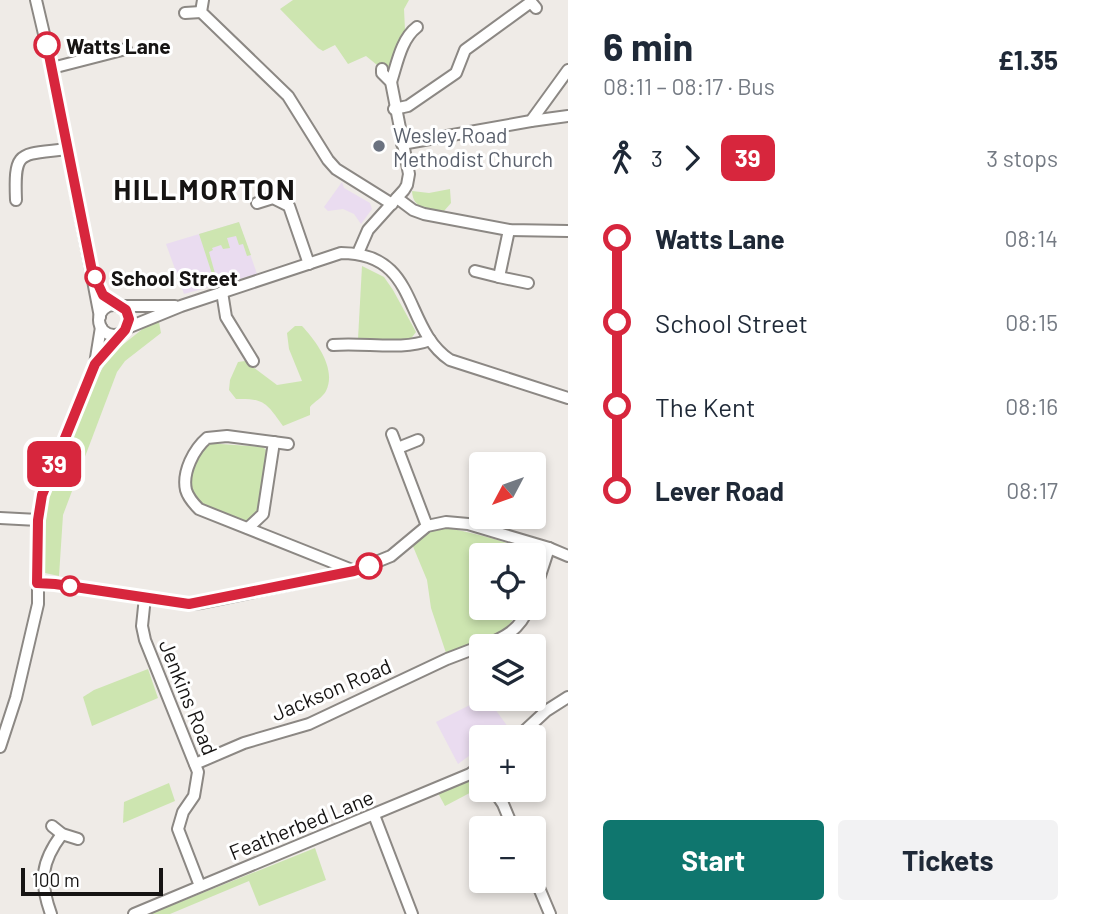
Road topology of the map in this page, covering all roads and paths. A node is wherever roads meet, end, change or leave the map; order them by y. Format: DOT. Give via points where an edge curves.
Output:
graph roads {
  1 [pos="36,0"];
  2 [pos="203,0"];
  3 [pos="536,8"];
  4 [pos="201,12"];
  5 [pos="185,13"];
  6 [pos="417,27"];
  7 [pos="126,49"];
  8 [pos="52,68"];
  9 [pos="382,69"];
  10 [pos="568,70"];
  11 [pos="391,82"];
  12 [pos="394,109"];
  13 [pos="568,116"];
  14 [pos="531,121"];
  15 [pos="402,144"];
  16 [pos="67,149"];
  17 [pos="16,200"];
  18 [pos="395,201"];
  19 [pos="257,204"];
  20 [pos="509,230"];
  21 [pos="568,231"];
  22 [pos="358,253"];
  23 [pos="309,264"];
  24 [pos="92,271"];
  25 [pos="475,271"];
  26 [pos="236,273"];
  27 [pos="499,277"];
  28 [pos="528,283"];
  29 [pos="240,286"];
  30 [pos="222,292"];
  31 [pos="116,305"];
  32 [pos="181,306"];
  33 [pos="100,322"];
  34 [pos="125,330"];
  35 [pos="430,340"];
  36 [pos="334,345"];
  37 [pos="253,361"];
  38 [pos="95,364"];
  39 [pos="568,398"];
  40 [pos="392,434"];
  41 [pos="418,440"];
  42 [pos="274,442"];
  43 [pos="288,444"];
  44 [pos="398,448"];
  45 [pos="263,514"];
  46 [pos="0,519"];
  47 [pos="38,520"];
  48 [pos="427,526"];
  49 [pos="248,528"];
  50 [pos="274,539"];
  51 [pos="549,548"];
  52 [pos="568,556"];
  53 [pos="546,557"];
  54 [pos="354,571"];
  55 [pos="37,583"];
  56 [pos="145,597"];
  57 [pos="522,620"];
  58 [pos="508,634"];
  59 [pos="469,651"];
  60 [pos="568,697"];
  61 [pos="531,725"];
  62 [pos="0,747"];
  63 [pos="195,764"];
  64 [pos="469,773"];
  65 [pos="374,816"];
  66 [pos="52,826"];
  67 [pos="62,834"];
  68 [pos="78,839"];
  69 [pos="200,886"];
  70 [pos="541,893"];
  71 [pos="51,914"];
  72 [pos="134,914"];
  73 [pos="412,914"];
  74 [pos="550,914"];
  1 -- 8 [label="street"];
  2 -- 4 [label="street"];
  3 -- 12 [label="street" via="531,2 465,50 456,73 408,106"];
  4 -- 5 [label="street"];
  4 -- 18 [label="street" via="288,96 335,169"];
  6 -- 11 [label="street" via="405,42"];
  7 -- 8 [label="street"];
  8 -- 16 [label="street"];
  9 -- 11 [label="street"];
  10 -- 14 [label="street"];
  11 -- 12 [label="street"];
  12 -- 15 [label="street"];
  13 -- 14 [label="street"];
  14 -- 15 [label="street"];
  15 -- 18 [label="street" via="408,174"];
  16 -- 17 [label="street" via="26,154 18,161"];
  16 -- 24 [label="street"];
  18 -- 20 [label="street" via="424,214"];
  18 -- 22 [label="street" via="368,230"];
  19 -- 23 [label="street" via="273,198 289,206"];
  20 -- 21 [label="street"];
  20 -- 27 [label="street"];
  22 -- 23 [label="street"];
  22 -- 35 [label="street" via="375,259 399,279"];
  23 -- 29 [label="street"];
  24 -- 31 [label="street" via="103,295"];
  24 -- 33 [label="street"];
  25 -- 27 [label="street"];
  26 -- 29 [label="street"];
  27 -- 28 [label="street"];
  29 -- 30 [label="street"];
  30 -- 32 [label="street"];
  30 -- 37 [label="street" via="226,317 240,350"];
  31 -- 32 [label="street"];
  31 -- 33 [label="street" via="104,310"];
  31 -- 34 [label="street" via="128,314"];
  32 -- 34 [label="street"];
  33 -- 34 [label="street" via="110,335"];
  33 -- 38 [label="street"];
  34 -- 38 [label="street"];
  35 -- 36 [label="street" via="416,345"];
  35 -- 39 [label="street" via="450,360"];
  38 -- 47 [label="street" via="42,495"];
  40 -- 44 [label="street"];
  41 -- 44 [label="street"];
  42 -- 43 [label="street"];
  42 -- 45 [label="street"];
  42 -- 49 [label="street" via="207,438 194,452 186,490 199,509"];
  44 -- 48 [label="street"];
  45 -- 49 [label="street"];
  45 -- 50 [label="street"];
  46 -- 47 [label="street"];
  47 -- 55 [label="street"];
  48 -- 51 [label="street" via="468,524"];
  48 -- 54 [label="street" via="391,556"];
  49 -- 50 [label="street"];
  50 -- 54 [label="street"];
  51 -- 52 [label="street"];
  51 -- 53 [label="street"];
  54 -- 56 [label="street" via="201,603"];
  55 -- 56 [label="street"];
  55 -- 62 [label="street" via="30,644"];
  56 -- 63 [label="street, Jenkins Road" via="145,640"];
  57 -- 58 [label="street, Jackson Road"];
  59 -- 63 [label="street, Jackson Road" via="309,723"];
  60 -- 61 [label="street"];
  63 -- 69 [label="street, Jenkins Road" via="194,796 178,829"];
  64 -- 65 [label="street, Featherbed Lane"];
  65 -- 69 [label="street, Featherbed Lane"];
  65 -- 73 [label="street"];
  66 -- 67 [label="street"];
  67 -- 68 [label="street"];
  67 -- 71 [label="street" via="49,852 43,873"];
  69 -- 72 [label="street, Featherbed Lane"];
  70 -- 74 [label="street"];
}
